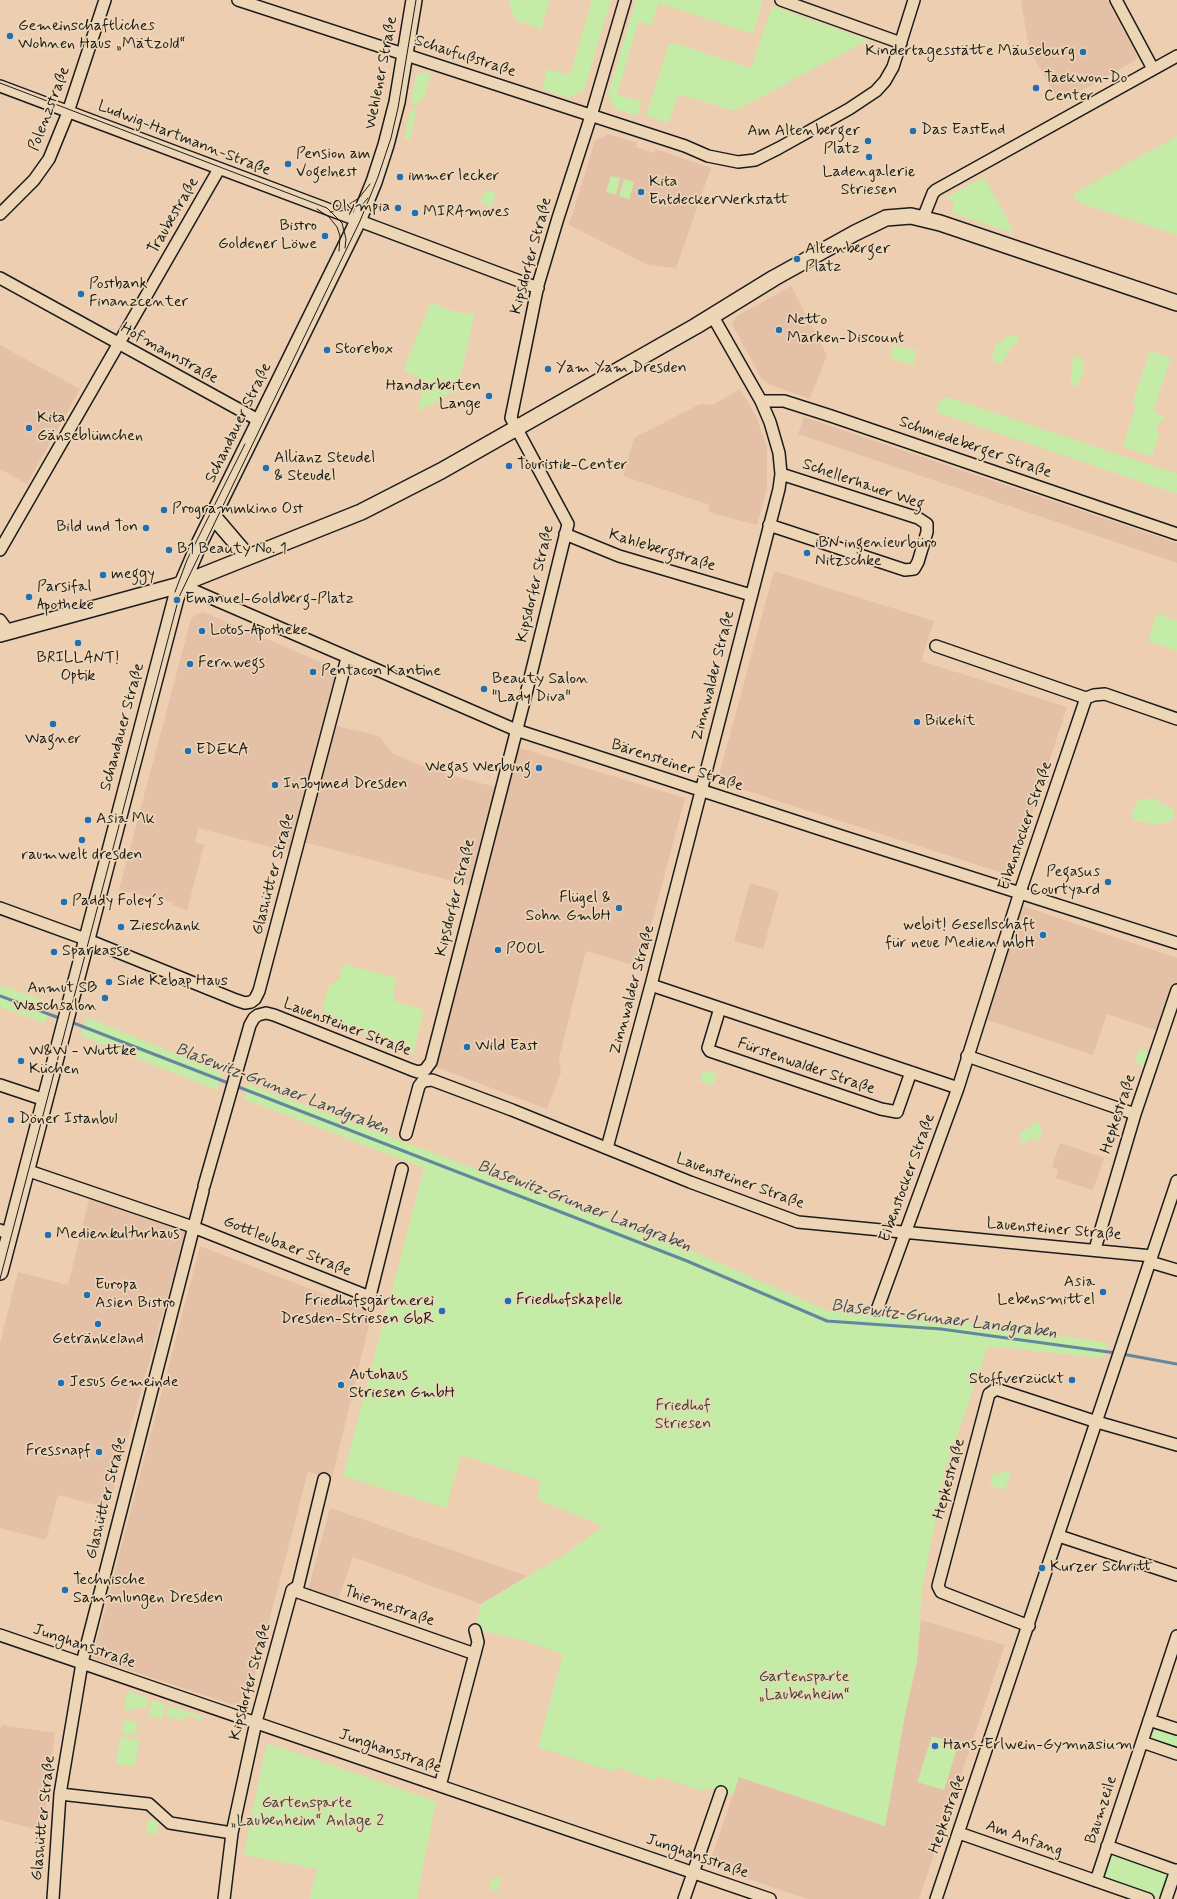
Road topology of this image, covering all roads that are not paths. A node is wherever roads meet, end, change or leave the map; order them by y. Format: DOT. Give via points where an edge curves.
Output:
graph roads {
  1 [pos="105,0"];
  2 [pos="238,0"];
  3 [pos="414,0"];
  4 [pos="625,0"];
  5 [pos="781,0"];
  6 [pos="914,0"];
  7 [pos="1116,0"];
  8 [pos="901,43"];
  9 [pos="405,54"];
  10 [pos="1177,56"];
  11 [pos="1153,69"];
  12 [pos="0,86"];
  13 [pos="68,113"];
  14 [pos="591,116"];
  15 [pos="220,169"];
  16 [pos="0,214"];
  17 [pos="923,218"];
  18 [pos="358,221"];
  19 [pos="0,278"];
  20 [pos="538,288"];
  21 [pos="1177,303"];
  22 [pos="712,315"];
  23 [pos="118,344"];
  24 [pos="761,401"];
  25 [pos="260,421"];
  26 [pos="515,427"];
  27 [pos="780,474"];
  28 [pos="213,516"];
  29 [pos="769,525"];
  30 [pos="565,534"];
  31 [pos="1177,534"];
  32 [pos="0,550"];
  33 [pos="248,557"];
  34 [pos="181,585"];
  35 [pos="751,595"];
  36 [pos="3,628"];
  37 [pos="936,646"];
  38 [pos="347,658"];
  39 [pos="1086,698"];
  40 [pos="1177,719"];
  41 [pos="516,730"];
  42 [pos="702,791"];
  43 [pos="1020,892"];
  44 [pos="0,908"];
  45 [pos="86,940"];
  46 [pos="1177,943"];
  47 [pos="651,985"];
  48 [pos="1177,990"];
  49 [pos="720,1008"];
  50 [pos="967,1056"];
  51 [pos="911,1072"];
  52 [pos="426,1075"];
  53 [pos="0,1085"];
  54 [pos="958,1088"];
  55 [pos="231,1095"];
  56 [pos="44,1100"];
  57 [pos="1135,1114"];
  58 [pos="406,1134"];
  59 [pos="607,1148"];
  60 [pos="402,1169"];
  61 [pos="26,1170"];
  62 [pos="1177,1181"];
  63 [pos="193,1227"];
  64 [pos="5,1232"];
  65 [pos="906,1232"];
  66 [pos="1095,1249"];
  67 [pos="1151,1259"];
  68 [pos="1177,1270"];
  69 [pos="0,1272"];
  70 [pos="877,1310"];
  71 [pos="1097,1422"];
  72 [pos="1177,1445"];
  73 [pos="324,1478"];
  74 [pos="1059,1536"];
  75 [pos="1177,1575"];
  76 [pos="292,1590"];
  77 [pos="1028,1626"];
  78 [pos="475,1630"];
  79 [pos="0,1635"];
  80 [pos="1177,1636"];
  81 [pos="475,1654"];
  82 [pos="82,1663"];
  83 [pos="1149,1720"];
  84 [pos="256,1722"];
  85 [pos="1177,1729"];
  86 [pos="1142,1742"];
  87 [pos="1177,1754"];
  88 [pos="440,1786"];
  89 [pos="721,1792"];
  90 [pos="60,1794"];
  91 [pos="232,1833"];
  92 [pos="958,1833"];
  93 [pos="1107,1846"];
  94 [pos="1176,1871"];
  95 [pos="693,1873"];
  96 [pos="1096,1881"];
  97 [pos="53,1899"];
  98 [pos="224,1899"];
  99 [pos="684,1899"];
  100 [pos="770,1899"];
  101 [pos="936,1899"];
  102 [pos="1148,1899"];
  103 [pos="1166,1899"];
  1 -- 13 [label="street, Polenzstraße"];
  2 -- 9 [label="street, Schaufußstraße"];
  3 -- 9 [label="main road, Wehlener Straße"];
  4 -- 14 [label="street, Kipsdorfer Straße"];
  5 -- 8 [label="street"];
  6 -- 8 [label="street, Schaufußstraße"];
  7 -- 11 [label="street"];
  8 -- 14 [label="street, Schaufußstraße" via="886,81 876,92 755,160 738,162 708,156 685,146"];
  9 -- 14 [label="street, Schaufußstraße"];
  9 -- 18 [label="main road, Wehlener Straße" via="386,145"];
  10 -- 11 [label="street"];
  11 -- 17 [label="street" via="933,193"];
  12 -- 13 [label="street, Ludwig-Hartmann-Straße"];
  13 -- 15 [label="street, Ludwig-Hartmann-Straße"];
  13 -- 16 [label="street, Polenzstraße" via="49,159 34,180"];
  14 -- 20 [label="street, Kipsdorfer Straße"];
  15 -- 18 [label="street, Ludwig-Hartmann-Straße"];
  15 -- 23 [label="street, Traubestraße"];
  17 -- 21 [label="main road"];
  17 -- 22 [label="main road" via="900,216 872,224"];
  18 -- 20 [label="street, Ludwig-Hartmann-Straße"];
  18 -- 25 [label="main road, Schandauer Straße"];
  19 -- 23 [label="street, Hofmannstraße"];
  20 -- 26 [label="street, Kipsdorfer Straße" via="511,418"];
  22 -- 24 [label="street, Zinnwalder Straße"];
  22 -- 26 [label="main road"];
  23 -- 25 [label="street, Hofmannstraße"];
  23 -- 32 [label="street, Traubestraße"];
  24 -- 27 [label="street, Zinnwalder Straße" via="775,435"];
  24 -- 31 [label="street, Schmiedeberger Straße" via="784,401 831,416"];
  25 -- 28 [label="main road, Schandauer Straße"];
  26 -- 30 [label="street, Kipsdorfer Straße" via="568,524"];
  26 -- 33 [label="main road" via="394,496 361,512"];
  27 -- 29 [label="street, Zinnwalder Straße" via="779,489"];
  27 -- 29 [label="street, Schellerhauer Weg" via="918,518 927,524 927,532 914,569 904,570"];
  28 -- 33 [label="main road"];
  28 -- 34 [label="main road, Schandauer Straße"];
  29 -- 35 [label="street, Zinnwalder Straße"];
  30 -- 35 [label="street, Kahlebergstraße" via="619,556"];
  30 -- 41 [label="street, Kipsdorfer Straße"];
  33 -- 34 [label="main road"];
  34 -- 36 [label="main road"];
  34 -- 38 [label="street, Bärensteiner Straße"];
  34 -- 45 [label="main road, Schandauer Straße" via="167,629"];
  35 -- 42 [label="street, Zinnwalder Straße"];
  37 -- 39 [label="street"];
  38 -- 41 [label="street, Bärensteiner Straße"];
  38 -- 45 [label="street, Glashütter Straße" via="255,999 245,1003 236,1000"];
  39 -- 40 [label="street" via="1105,694"];
  39 -- 43 [label="street, Eibenstocker Straße"];
  41 -- 42 [label="street, Bärensteiner Straße"];
  41 -- 52 [label="street, Kipsdorfer Straße"];
  42 -- 43 [label="street, Bärensteiner Straße"];
  42 -- 47 [label="street, Zinnwalder Straße"];
  43 -- 46 [label="street, Bärensteiner Straße"];
  43 -- 50 [label="street, Eibenstocker Straße"];
  44 -- 45 [label="street"];
  45 -- 56 [label="main road, Schandauer Straße"];
  47 -- 49 [label="street, Fürstenwalder Straße"];
  47 -- 59 [label="street, Zinnwalder Straße"];
  48 -- 57 [label="street, Hepkestraße"];
  49 -- 51 [label="street, Fürstenwalder Straße"];
  49 -- 51 [label="street, Fürstenwalder Straße" via="708,1048 710,1052 881,1109 897,1112"];
  50 -- 54 [label="street, Eibenstocker Straße"];
  50 -- 57 [label="street"];
  51 -- 54 [label="street, Fürstenwalder Straße"];
  52 -- 55 [label="street, Lauensteiner Straße" via="266,1013 258,1015 250,1025"];
  52 -- 58 [label="street, Kipsdorfer Straße" via="419,1086"];
  52 -- 59 [label="street, Lauensteiner Straße" via="437,1082"];
  53 -- 56 [label="street"];
  54 -- 65 [label="street, Eibenstocker Straße"];
  55 -- 63 [label="street, Glashütter Straße"];
  56 -- 61 [label="main road, Schandauer Straße"];
  57 -- 66 [label="street, Hepkestraße"];
  59 -- 65 [label="street, Lauensteiner Straße" via="798,1222"];
  60 -- 63 [label="street, Gottleubaer Straße" via="369,1301"];
  61 -- 63 [label="street, Gottleubaer Straße"];
  61 -- 64 [label="main road, Schandauer Straße"];
  62 -- 67 [label="street, Hepkestraße"];
  63 -- 82 [label="street, Glashütter Straße"];
  64 -- 69 [label="main road, Schandauer Straße"];
  65 -- 66 [label="street, Lauensteiner Straße"];
  65 -- 70 [label="street, Eibenstocker Straße"];
  66 -- 67 [label="street, Lauensteiner Straße"];
  67 -- 68 [label="street, Lauensteiner Straße"];
  67 -- 71 [label="street, Hepkestraße"];
  71 -- 72 [label="street"];
  71 -- 74 [label="street, Hepkestraße"];
  71 -- 77 [label="street, Hepkestraße" via="996,1389 989,1394 938,1586 941,1592"];
  73 -- 76 [label="street, Kipsdorfer Straße" via="298,1586"];
  74 -- 75 [label="street"];
  74 -- 77 [label="street, Hepkestraße"];
  76 -- 81 [label="street, Thiemestraße"];
  76 -- 84 [label="street, Kipsdorfer Straße"];
  77 -- 92 [label="street, Hepkestraße"];
  78 -- 81 [label="street" via="478,1642"];
  79 -- 82 [label="street, Junghansstraße"];
  80 -- 83 [label="street, Baumzeile"];
  81 -- 88 [label="street"];
  82 -- 84 [label="street, Junghansstraße"];
  82 -- 90 [label="street, Glashütter Straße"];
  83 -- 85 [label="street"];
  83 -- 86 [label="street, Baumzeile"];
  84 -- 88 [label="street, Junghansstraße"];
  84 -- 91 [label="street, Kipsdorfer Straße"];
  86 -- 87 [label="street"];
  86 -- 93 [label="street, Baumzeile"];
  88 -- 95 [label="street, Junghansstraße"];
  89 -- 95 [label="street"];
  90 -- 91 [label="street" via="149,1804 170,1823"];
  90 -- 97 [label="street, Glashütter Straße"];
  91 -- 98 [label="street, Kipsdorfer Straße"];
  92 -- 96 [label="street, Am Anfang"];
  92 -- 101 [label="street, Hepkestraße"];
  93 -- 94 [label="street"];
  93 -- 96 [label="street, Baumzeile"];
  94 -- 103 [label="street"];
  95 -- 99 [label="street"];
  95 -- 100 [label="street, Junghansstraße"];
  96 -- 102 [label="street, Am Anfang"];
}
